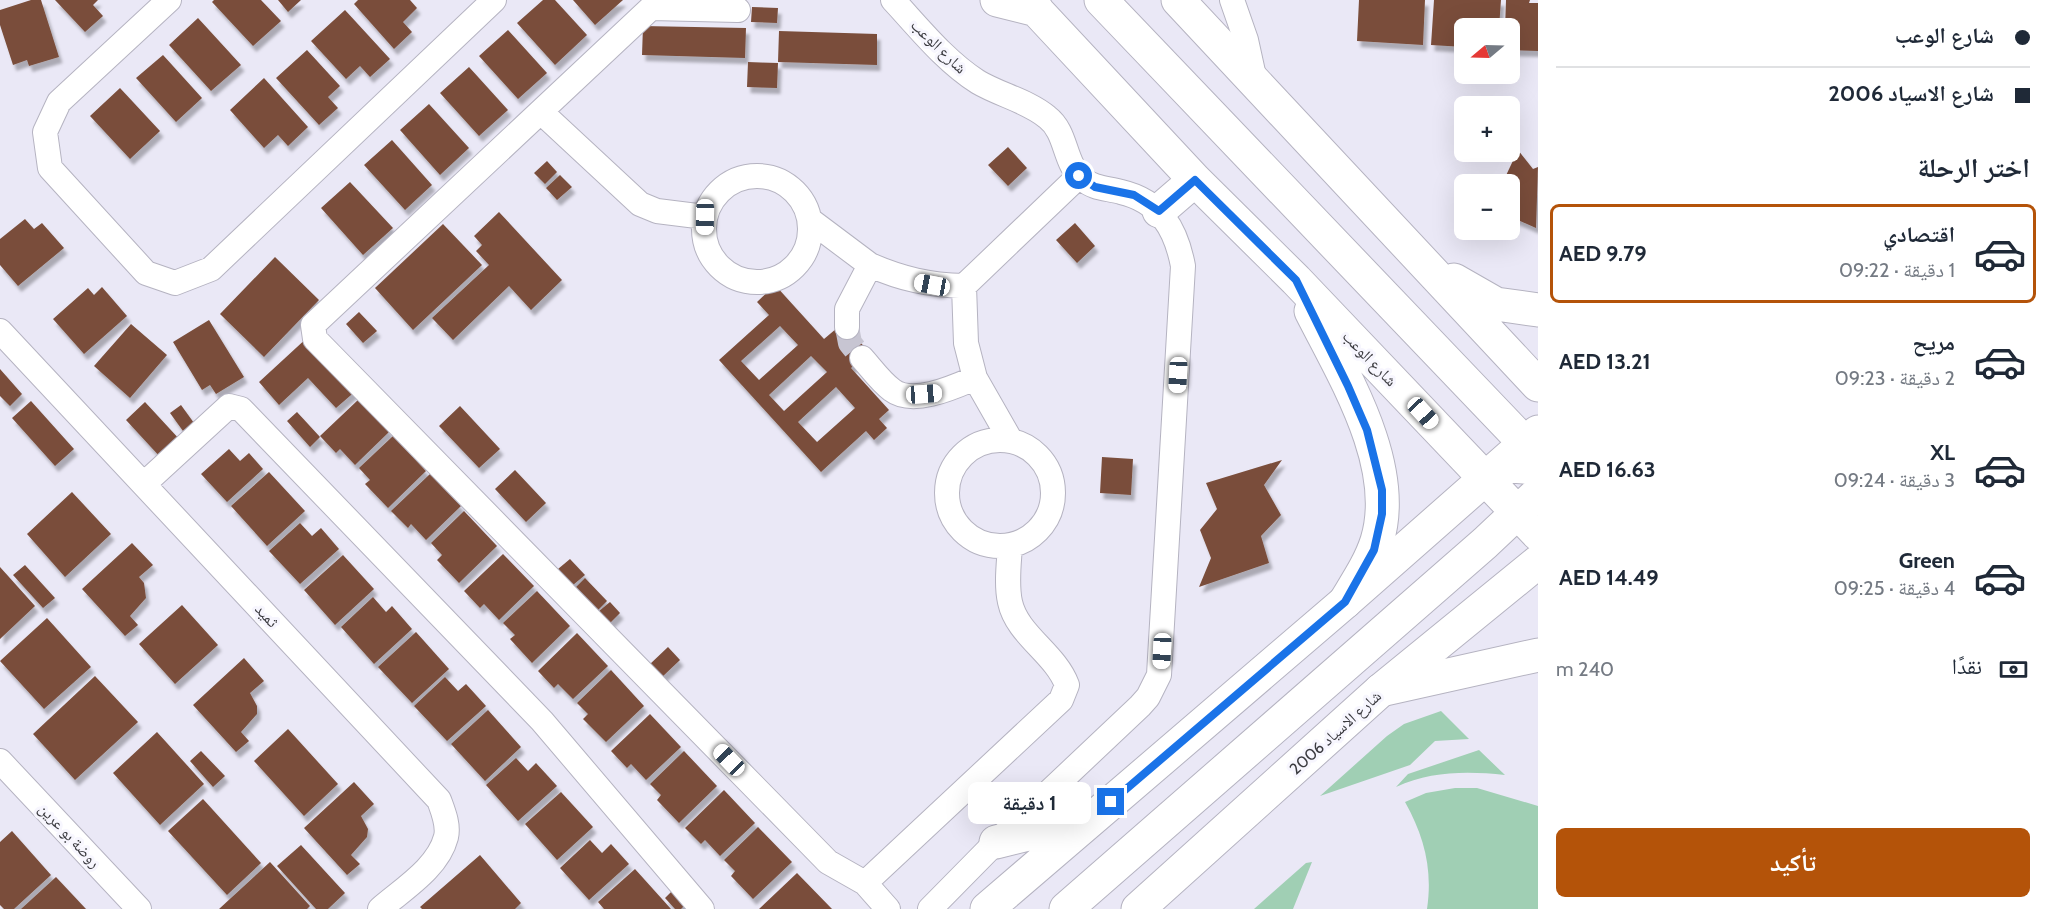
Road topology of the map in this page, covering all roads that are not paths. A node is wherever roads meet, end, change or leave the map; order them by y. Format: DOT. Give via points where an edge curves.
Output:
graph roads {
  1 [pos="169,0"];
  2 [pos="494,0"];
  3 [pos="892,0"];
  4 [pos="997,0"];
  5 [pos="1101,0"];
  6 [pos="1178,0"];
  7 [pos="1232,0"];
  8 [pos="1032,5"];
  9 [pos="738,10"];
  10 [pos="1255,83"];
  11 [pos="541,112"];
  12 [pos="1079,176"];
  13 [pos="1195,180"];
  14 [pos="705,217"];
  15 [pos="810,220"];
  16 [pos="1167,223"];
  17 [pos="1414,254"];
  18 [pos="870,265"];
  19 [pos="1296,280"];
  20 [pos="964,286"];
  21 [pos="1538,310"];
  22 [pos="847,327"];
  23 [pos="0,331"];
  24 [pos="862,358"];
  25 [pos="975,378"];
  26 [pos="1538,385"];
  27 [pos="1011,441"];
  28 [pos="1535,450"];
  29 [pos="1484,478"];
  30 [pos="144,484"];
  31 [pos="1531,513"];
  32 [pos="1010,546"];
  33 [pos="1538,562"];
  34 [pos="1345,602"];
  35 [pos="1538,656"];
  36 [pos="1381,690"];
  37 [pos="1,764"];
  38 [pos="1093,818"];
  39 [pos="996,842"];
  40 [pos="865,883"];
  41 [pos="139,909"];
  42 [pos="380,909"];
  43 [pos="702,909"];
  44 [pos="888,909"];
  45 [pos="930,909"];
  46 [pos="987,909"];
  47 [pos="1066,909"];
  48 [pos="1138,909"];
  1 -- 2 [label="street" via="59,102 45,132 50,168 146,273 175,283 211,269"];
  3 -- 12 [label="street, شارع الوعب" via="955,64 1000,95 1048,118 1064,139"];
  4 -- 8 [label="main road"];
  5 -- 28 [label="main road"];
  6 -- 10 [label="main road"];
  7 -- 10 [label="street"];
  8 -- 13 [label="main road, شارع الوعب"];
  9 -- 11 [label="street" via="651,8"];
  10 -- 17 [label="main road"];
  11 -- 14 [label="street" via="640,204 657,212"];
  11 -- 40 [label="street" via="313,325 315,339 828,862"];
  12 -- 16 [label="street" via="1095,187 1134,195"];
  12 -- 20 [label="street"];
  13 -- 16 [label="main road"];
  13 -- 19 [label="main road, شارع الوعب"];
  14 -- 15 [label="street" via="714,198 729,184 759,176 788,185 802,200"];
  14 -- 15 [label="street" via="705,238 712,257 727,273 746,281 767,281 786,274 801,260 809,241"];
  15 -- 18 [label="street"];
  16 -- 39 [label="street" via="1183,267 1183,282 1159,675 1140,706"];
  17 -- 21 [label="main road" via="1481,298 1512,308"];
  17 -- 26 [label="main road"];
  18 -- 20 [label="street" via="909,281"];
  18 -- 22 [label="street" via="847,309"];
  19 -- 29 [label="main road, شارع الوعب"];
  19 -- 34 [label="main road" via="1355,400 1382,490 1374,550"];
  20 -- 25 [label="street" via="966,343"];
  23 -- 30 [label="street, ثميد"];
  24 -- 25 [label="street" via="893,391 911,395 936,394"];
  25 -- 27 [label="street"];
  27 -- 32 [label="street" via="1030,449 1044,464 1052,483 1053,504 1044,523 1030,538"];
  27 -- 32 [label="street" via="990,440 971,448 956,463 948,482 948,503 956,522 971,537 990,545"];
  28 -- 29 [label="main road"];
  29 -- 31 [label="main road, شارع الوعب"];
  29 -- 34 [label="main road"];
  30 -- 42 [label="street, ثميد" via="439,800 446,819 446,836 438,855"];
  30 -- 43 [label="street" via="229,406 241,409 542,721"];
  31 -- 47 [label="main road"];
  32 -- 40 [label="street" via="1010,602 1016,619 1061,669 1067,685 1061,700"];
  33 -- 36 [label="main road, شارع الاسياد 2006"];
  34 -- 38 [label="main road"];
  35 -- 36 [label="main road"];
  36 -- 48 [label="main road, شارع الاسياد 2006"];
  37 -- 41 [label="street, روضة بو عرين"];
  38 -- 39 [label="main road"];
  38 -- 46 [label="main road"];
  39 -- 45 [label="street"];
  40 -- 44 [label="street"];
}
